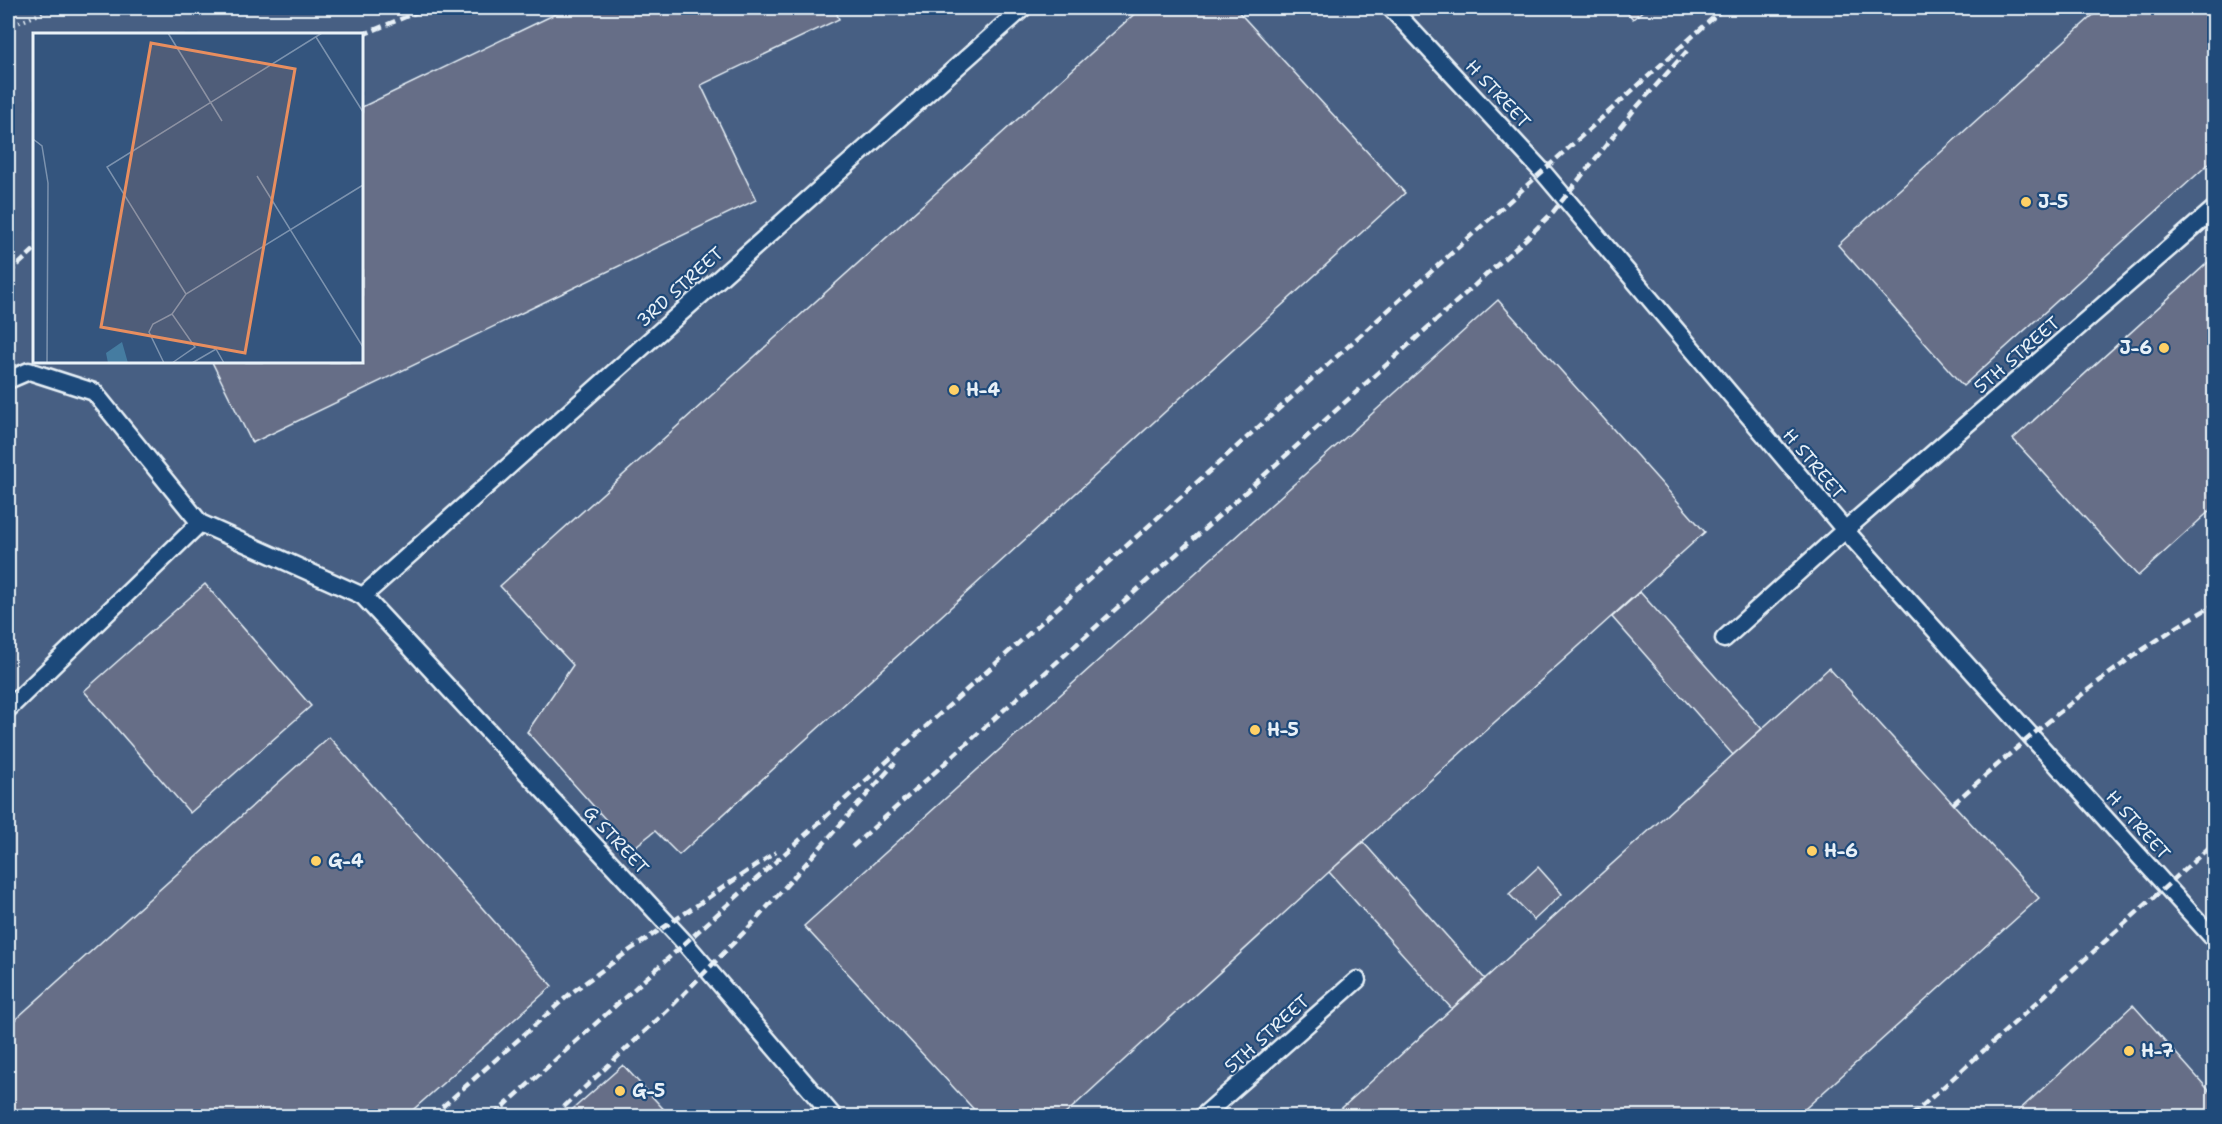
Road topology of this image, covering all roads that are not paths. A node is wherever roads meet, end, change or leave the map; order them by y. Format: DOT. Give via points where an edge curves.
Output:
graph roads {
  1 [pos="1023,8"];
  2 [pos="1391,8"];
  3 [pos="2214,209"];
  4 [pos="8,380"];
  5 [pos="200,523"];
  6 [pos="1845,530"];
  7 [pos="363,596"];
  8 [pos="1724,639"];
  9 [pos="8,709"];
  10 [pos="2214,939"];
  11 [pos="1357,980"];
  12 [pos="833,1116"];
  13 [pos="1203,1116"];
  1 -- 7 [label="lane, 3RD STREET"];
  2 -- 6 [label="lane, H STREET" via="1542,171"];
  3 -- 6 [label="lane, 5TH STREET"];
  4 -- 5 [label="lane" via="28,371 94,392"];
  5 -- 7 [label="lane"];
  5 -- 9 [label="lane"];
  6 -- 8 [label="lane, 5TH STREET"];
  6 -- 10 [label="lane, H STREET"];
  7 -- 12 [label="lane, G STREET" via="685,944"];
  11 -- 13 [label="lane, 5TH STREET"];
}
